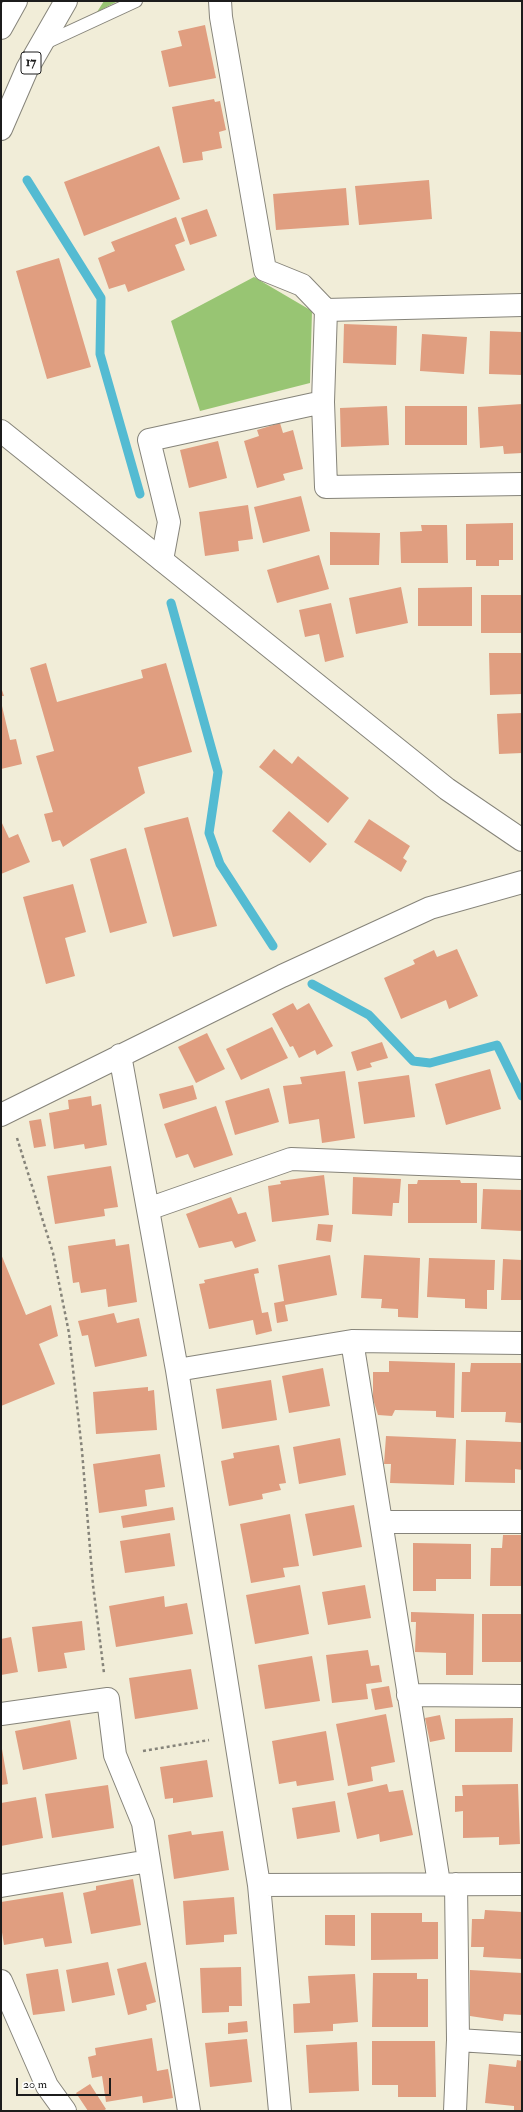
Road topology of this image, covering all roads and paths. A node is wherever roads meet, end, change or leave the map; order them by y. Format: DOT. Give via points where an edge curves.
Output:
graph roads {
  1 [pos="16,1"];
  2 [pos="66,1"];
  3 [pos="136,1"];
  4 [pos="220,1"];
  5 [pos="1,28"];
  6 [pos="41,45"];
  7 [pos="1,129"];
  8 [pos="522,305"];
  9 [pos="326,310"];
  10 [pos="323,402"];
  11 [pos="1,431"];
  12 [pos="522,484"];
  13 [pos="162,560"];
  14 [pos="522,840"];
  15 [pos="522,882"];
  16 [pos="120,1055"];
  17 [pos="5,1113"];
  18 [pos="522,1168"];
  19 [pos="148,1209"];
  20 [pos="352,1341"];
  21 [pos="522,1343"];
  22 [pos="177,1370"];
  23 [pos="381,1522"];
  24 [pos="522,1522"];
  25 [pos="408,1695"];
  26 [pos="522,1696"];
  27 [pos="108,1699"];
  28 [pos="1,1714"];
  29 [pos="212,1740"];
  30 [pos="115,1755"];
  31 [pos="149,1861"];
  32 [pos="447,1884"];
  33 [pos="522,1884"];
  34 [pos="260,1885"];
  35 [pos="1,1886"];
  36 [pos="1,1981"];
  37 [pos="458,2040"];
  38 [pos="522,2044"];
  39 [pos="65,2111"];
  40 [pos="189,2111"];
  41 [pos="280,2111"];
  42 [pos="455,2111"];
  1 -- 5 [label="street"];
  2 -- 6 [label="street, 17"];
  3 -- 6 [label="lane"];
  4 -- 9 [label="street" via="265,270 302,285"];
  6 -- 7 [label="street, 17"];
  8 -- 9 [label="street"];
  9 -- 10 [label="street"];
  10 -- 12 [label="street" via="326,487"];
  10 -- 13 [label="street" via="150,440 169,522"];
  11 -- 13 [label="street"];
  13 -- 14 [label="street" via="447,789"];
  15 -- 16 [label="street" via="430,908"];
  16 -- 17 [label="street"];
  16 -- 19 [label="street"];
  17 -- 27 [label="path" via="52,1253 68,1333 82,1451 93,1585"];
  18 -- 19 [label="street" via="291,1159"];
  19 -- 22 [label="street"];
  20 -- 21 [label="street"];
  20 -- 22 [label="street"];
  20 -- 23 [label="street"];
  22 -- 34 [label="street"];
  23 -- 24 [label="street"];
  23 -- 25 [label="street"];
  25 -- 26 [label="street"];
  25 -- 32 [label="street"];
  27 -- 28 [label="street"];
  27 -- 30 [label="street"];
  29 -- 30 [label="path"];
  30 -- 31 [label="street" via="143,1823"];
  31 -- 35 [label="street"];
  31 -- 40 [label="street"];
  32 -- 33 [label="street"];
  32 -- 34 [label="street"];
  32 -- 37 [label="street"];
  34 -- 41 [label="street"];
  36 -- 39 [label="street" via="47,2086"];
  37 -- 38 [label="street"];
  37 -- 42 [label="street"];
}
